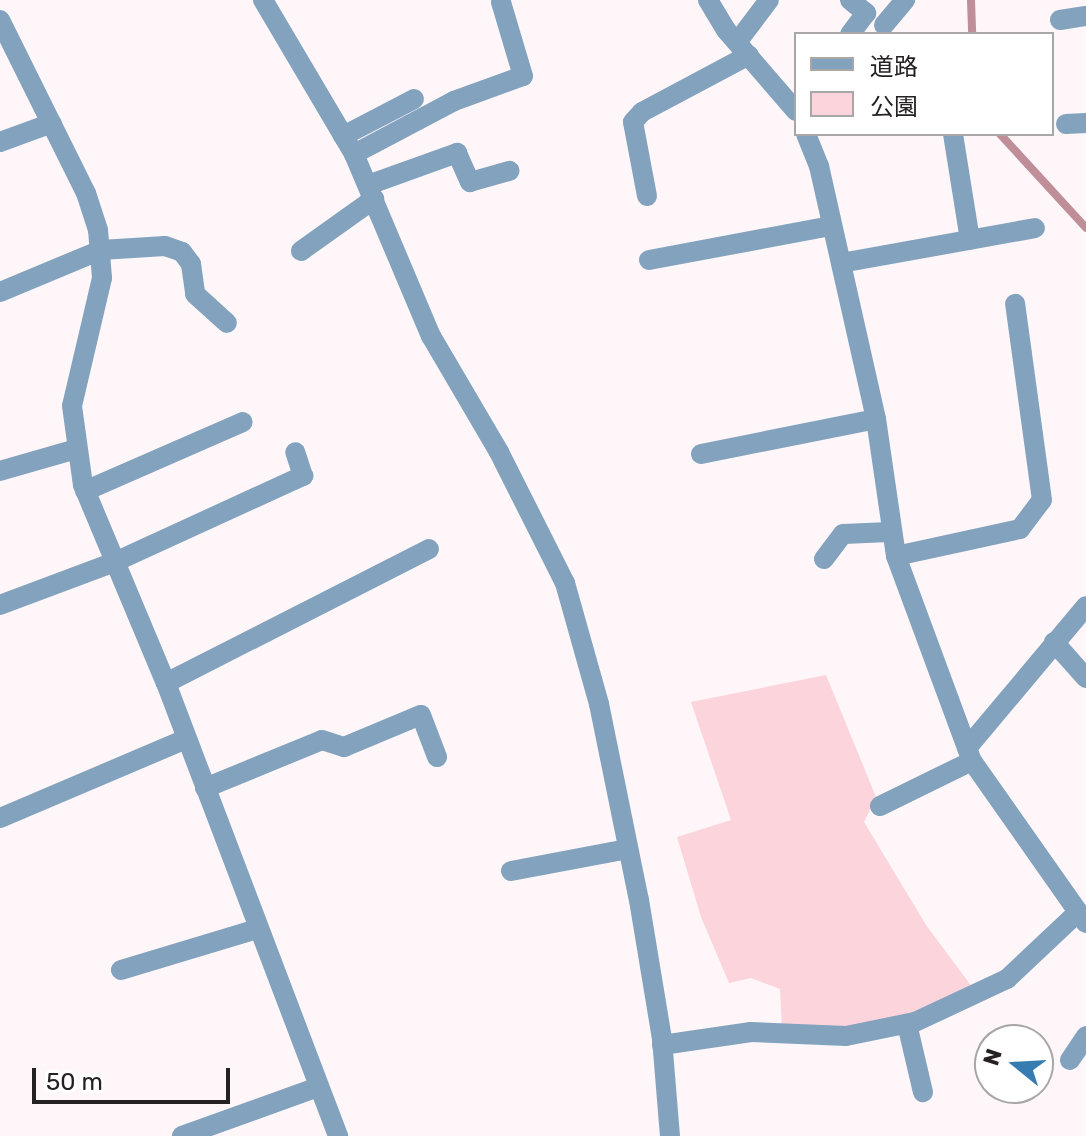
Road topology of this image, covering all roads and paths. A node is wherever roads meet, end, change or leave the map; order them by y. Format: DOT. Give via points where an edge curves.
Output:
graph roads {
  1 [pos="263,0"];
  2 [pos="708,0"];
  3 [pos="769,0"];
  4 [pos="850,0"];
  5 [pos="905,0"];
  6 [pos="501,2"];
  7 [pos="1086,16"];
  8 [pos="0,20"];
  9 [pos="1060,20"];
  10 [pos="884,25"];
  11 [pos="852,32"];
  12 [pos="744,48"];
  13 [pos="414,99"];
  14 [pos="794,107"];
  15 [pos="52,123"];
  16 [pos="343,136"];
  17 [pos="807,136"];
  18 [pos="953,136"];
  19 [pos="0,142"];
  20 [pos="354,154"];
  21 [pos="509,171"];
  22 [pos="371,192"];
  23 [pos="647,196"];
  24 [pos="831,226"];
  25 [pos="1035,228"];
  26 [pos="970,240"];
  27 [pos="101,250"];
  28 [pos="301,251"];
  29 [pos="649,260"];
  30 [pos="841,263"];
  31 [pos="0,292"];
  32 [pos="1015,304"];
  33 [pos="227,323"];
  34 [pos="876,419"];
  35 [pos="243,422"];
  36 [pos="76,449"];
  37 [pos="295,452"];
  38 [pos="701,454"];
  39 [pos="0,471"];
  40 [pos="85,491"];
  41 [pos="890,532"];
  42 [pos="429,549"];
  43 [pos="896,556"];
  44 [pos="824,559"];
  45 [pos="117,561"];
  46 [pos="0,605"];
  47 [pos="1086,606"];
  48 [pos="1054,642"];
  49 [pos="1086,678"];
  50 [pos="166,683"];
  51 [pos="186,739"];
  52 [pos="970,754"];
  53 [pos="437,757"];
  54 [pos="205,788"];
  55 [pos="880,806"];
  56 [pos="0,818"];
  57 [pos="627,849"];
  58 [pos="511,871"];
  59 [pos="1081,918"];
  60 [pos="257,929"];
  61 [pos="121,970"];
  62 [pos="907,1024"];
  63 [pos="1086,1036"];
  64 [pos="662,1045"];
  65 [pos="1070,1060"];
  66 [pos="318,1087"];
  67 [pos="923,1092"];
  68 [pos="202,1133"];
  69 [pos="182,1136"];
  70 [pos="338,1136"];
  71 [pos="670,1136"];
  1 -- 16 [label="street"];
  2 -- 12 [label="street"];
  3 -- 12 [label="street"];
  4 -- 11 [label="street" via="866,13"];
  5 -- 10 [label="street"];
  6 -- 20 [label="street" via="523,76 454,101"];
  7 -- 9 [label="street"];
  8 -- 15 [label="street"];
  12 -- 14 [label="street"];
  12 -- 23 [label="street" via="633,122"];
  13 -- 16 [label="street"];
  15 -- 19 [label="street"];
  15 -- 27 [label="street" via="86,193"];
  16 -- 20 [label="street"];
  17 -- 24 [label="street"];
  18 -- 26 [label="street"];
  20 -- 22 [label="street"];
  21 -- 22 [label="street" via="470,182 457,153"];
  22 -- 28 [label="street"];
  22 -- 57 [label="street" via="431,336 499,452 565,583 599,704"];
  24 -- 29 [label="street"];
  24 -- 30 [label="street"];
  25 -- 26 [label="street"];
  26 -- 30 [label="street"];
  27 -- 31 [label="street"];
  27 -- 33 [label="street" via="165,246 182,252 191,264 195,294"];
  27 -- 36 [label="street" via="102,278 72,406"];
  30 -- 34 [label="street"];
  32 -- 43 [label="street" via="1042,500 1020,529"];
  34 -- 38 [label="street"];
  34 -- 41 [label="street"];
  35 -- 40 [label="street"];
  36 -- 39 [label="street"];
  36 -- 40 [label="street"];
  37 -- 45 [label="street" via="303,476"];
  40 -- 45 [label="street"];
  41 -- 43 [label="street"];
  41 -- 44 [label="street" via="843,534"];
  42 -- 50 [label="street"];
  43 -- 52 [label="street"];
  45 -- 46 [label="street"];
  45 -- 50 [label="street"];
  47 -- 48 [label="street"];
  48 -- 49 [label="street"];
  48 -- 52 [label="street"];
  50 -- 51 [label="street"];
  51 -- 54 [label="street"];
  51 -- 56 [label="street"];
  52 -- 55 [label="street"];
  52 -- 59 [label="street"];
  53 -- 54 [label="street" via="421,715 344,747 322,740"];
  54 -- 60 [label="street"];
  57 -- 58 [label="street"];
  57 -- 64 [label="street"];
  59 -- 62 [label="street" via="1007,979 968,1001"];
  60 -- 61 [label="street"];
  60 -- 66 [label="street"];
  62 -- 64 [label="street" via="846,1036 751,1032"];
  62 -- 67 [label="street"];
  63 -- 65 [label="street"];
  64 -- 71 [label="street"];
  66 -- 68 [label="street"];
  66 -- 70 [label="street"];
  68 -- 69 [label="street"];
}
